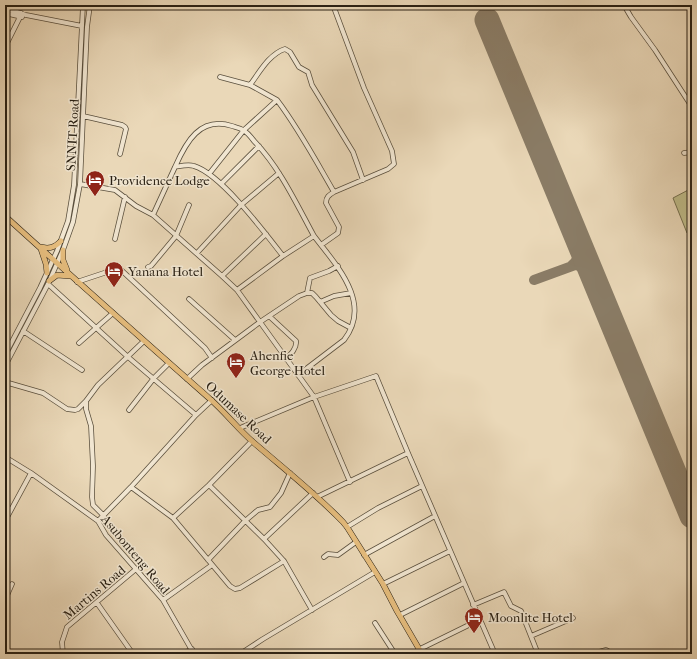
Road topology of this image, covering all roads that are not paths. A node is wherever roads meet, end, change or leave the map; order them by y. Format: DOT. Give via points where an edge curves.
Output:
graph roads {
  1 [pos="83,5"];
  2 [pos="90,5"];
  3 [pos="333,5"];
  4 [pos="624,5"];
  5 [pos="5,8"];
  6 [pos="5,13"];
  7 [pos="21,15"];
  8 [pos="82,26"];
  9 [pos="5,48"];
  10 [pos="220,77"];
  11 [pos="250,85"];
  12 [pos="79,87"];
  13 [pos="84,88"];
  14 [pos="78,97"];
  15 [pos="84,97"];
  16 [pos="277,100"];
  17 [pos="692,107"];
  18 [pos="83,116"];
  19 [pos="244,130"];
  20 [pos="259,146"];
  21 [pos="692,152"];
  22 [pos="120,154"];
  23 [pos="684,154"];
  24 [pos="175,167"];
  25 [pos="279,173"];
  26 [pos="209,174"];
  27 [pos="363,180"];
  28 [pos="80,184"];
  29 [pos="221,184"];
  30 [pos="334,192"];
  31 [pos="125,197"];
  32 [pos="189,205"];
  33 [pos="241,205"];
  34 [pos="153,215"];
  35 [pos="6,217"];
  36 [pos="266,234"];
  37 [pos="176,236"];
  38 [pos="314,236"];
  39 [pos="115,239"];
  40 [pos="61,241"];
  41 [pos="321,245"];
  42 [pos="40,248"];
  43 [pos="64,250"];
  44 [pos="197,253"];
  45 [pos="283,256"];
  46 [pos="55,261"];
  47 [pos="338,266"];
  48 [pos="148,268"];
  49 [pos="47,273"];
  50 [pos="70,276"];
  51 [pos="222,276"];
  52 [pos="48,282"];
  53 [pos="77,282"];
  54 [pos="237,290"];
  55 [pos="307,293"];
  56 [pos="351,293"];
  57 [pos="189,299"];
  58 [pos="320,302"];
  59 [pos="113,312"];
  60 [pos="268,316"];
  61 [pos="260,322"];
  62 [pos="96,328"];
  63 [pos="351,328"];
  64 [pos="23,331"];
  65 [pos="236,340"];
  66 [pos="144,341"];
  67 [pos="79,343"];
  68 [pos="5,355"];
  69 [pos="128,357"];
  70 [pos="212,358"];
  71 [pos="286,359"];
  72 [pos="169,363"];
  73 [pos="5,366"];
  74 [pos="82,370"];
  75 [pos="298,375"];
  76 [pos="154,378"];
  77 [pos="187,379"];
  78 [pos="5,382"];
  79 [pos="314,397"];
  80 [pos="212,400"];
  81 [pos="86,401"];
  82 [pos="129,410"];
  83 [pos="196,415"];
  84 [pos="240,428"];
  85 [pos="252,441"];
  86 [pos="408,453"];
  87 [pos="5,457"];
  88 [pos="31,473"];
  89 [pos="290,473"];
  90 [pos="350,482"];
  91 [pos="209,485"];
  92 [pos="422,486"];
  93 [pos="131,487"];
  94 [pos="312,493"];
  95 [pos="317,497"];
  96 [pos="104,516"];
  97 [pos="435,516"];
  98 [pos="173,518"];
  99 [pos="5,521"];
  100 [pos="98,521"];
  101 [pos="245,521"];
  102 [pos="348,527"];
  103 [pos="264,539"];
  104 [pos="356,542"];
  105 [pos="450,551"];
  106 [pos="364,555"];
  107 [pos="324,558"];
  108 [pos="208,560"];
  109 [pos="284,561"];
  110 [pos="212,565"];
  111 [pos="136,569"];
  112 [pos="375,572"];
  113 [pos="464,583"];
  114 [pos="12,584"];
  115 [pos="383,584"];
  116 [pos="5,600"];
  117 [pos="163,600"];
  118 [pos="97,603"];
  119 [pos="473,605"];
  120 [pos="312,610"];
  121 [pos="400,615"];
  122 [pos="573,618"];
  123 [pos="479,620"];
  124 [pos="375,623"];
  125 [pos="531,636"];
  126 [pos="5,646"];
  127 [pos="192,649"];
  128 [pos="421,652"];
  129 [pos="5,653"];
  130 [pos="63,654"];
  131 [pos="133,654"];
  132 [pos="183,654"];
  133 [pos="194,654"];
  134 [pos="240,654"];
  135 [pos="395,654"];
  136 [pos="495,654"];
  137 [pos="538,654"];
  138 [pos="592,654"];
  139 [pos="610,654"];
  1 -- 8 [label="street, SNNIT Road"];
  2 -- 13 [label="street, SNNIT Road"];
  3 -- 27 [label="street" via="393,156 394,164 388,169"];
  4 -- 17 [label="street"];
  5 -- 7 [label="street"];
  6 -- 7 [label="street"];
  7 -- 8 [label="street"];
  7 -- 9 [label="street"];
  8 -- 12 [label="street, SNNIT Road"];
  10 -- 11 [label="street"];
  11 -- 16 [label="street"];
  11 -- 27 [label="street" via="279,52 290,52 299,67 308,72 312,85 353,152"];
  12 -- 13 [label="street"];
  12 -- 14 [label="street, SNNIT Road"];
  13 -- 15 [label="street, SNNIT Road"];
  14 -- 15 [label="street"];
  14 -- 40 [label="street, SNNIT Road" via="74,185 68,221"];
  15 -- 18 [label="street, SNNIT Road"];
  16 -- 19 [label="street"];
  16 -- 30 [label="street" via="308,145"];
  18 -- 22 [label="street" via="125,127"];
  18 -- 28 [label="street, SNNIT Road"];
  19 -- 20 [label="street"];
  19 -- 24 [label="street" via="224,124 200,129 184,147"];
  19 -- 26 [label="street"];
  20 -- 25 [label="street"];
  20 -- 29 [label="street"];
  21 -- 23 [label="street"];
  24 -- 26 [label="street" via="196,166"];
  24 -- 34 [label="street"];
  25 -- 33 [label="street"];
  25 -- 38 [label="street"];
  26 -- 29 [label="street"];
  27 -- 30 [label="street"];
  28 -- 31 [label="street" via="109,188"];
  28 -- 43 [label="street, SNNIT Road" via="73,222"];
  29 -- 33 [label="street"];
  30 -- 41 [label="street" via="326,200 339,227 338,233"];
  31 -- 34 [label="street"];
  31 -- 39 [label="street"];
  32 -- 37 [label="street"];
  33 -- 36 [label="street"];
  33 -- 44 [label="street"];
  34 -- 37 [label="street"];
  35 -- 42 [label="main road, Odumase Road"];
  36 -- 45 [label="street"];
  36 -- 51 [label="street"];
  37 -- 44 [label="street"];
  37 -- 48 [label="street"];
  38 -- 41 [label="street"];
  38 -- 45 [label="street"];
  40 -- 42 [label="main road" via="54,247"];
  40 -- 46 [label="street, SNNIT Road"];
  41 -- 47 [label="street"];
  42 -- 46 [label="main road, Odumase Road"];
  42 -- 49 [label="main road"];
  43 -- 46 [label="street, SNNIT Road"];
  43 -- 50 [label="main road" via="63,262"];
  44 -- 51 [label="street"];
  45 -- 54 [label="street"];
  46 -- 49 [label="street"];
  46 -- 50 [label="main road, Odumase Road"];
  46 -- 52 [label="street"];
  47 -- 55 [label="street" via="310,278"];
  47 -- 56 [label="street"];
  49 -- 68 [label="street"];
  50 -- 52 [label="main road" via="57,275"];
  50 -- 53 [label="main road, Odumase Road"];
  51 -- 54 [label="street"];
  52 -- 62 [label="street"];
  52 -- 64 [label="street"];
  53 -- 59 [label="main road, Odumase Road"];
  53 -- 70 [label="street" via="119,268"];
  54 -- 61 [label="street"];
  55 -- 58 [label="street" via="312,293"];
  55 -- 60 [label="street"];
  56 -- 58 [label="street"];
  56 -- 63 [label="street" via="355,312"];
  57 -- 65 [label="street"];
  58 -- 63 [label="street" via="338,321"];
  59 -- 62 [label="street"];
  59 -- 66 [label="main road, Odumase Road"];
  60 -- 61 [label="street"];
  60 -- 71 [label="street" via="296,341 293,352"];
  61 -- 65 [label="street"];
  61 -- 71 [label="street"];
  62 -- 67 [label="street"];
  62 -- 69 [label="street"];
  63 -- 75 [label="street" via="344,340"];
  64 -- 73 [label="street"];
  64 -- 74 [label="street"];
  65 -- 70 [label="street"];
  66 -- 69 [label="street"];
  66 -- 72 [label="main road, Odumase Road"];
  69 -- 76 [label="street"];
  69 -- 81 [label="street" via="98,385"];
  70 -- 77 [label="street"];
  71 -- 75 [label="street"];
  72 -- 76 [label="street"];
  72 -- 77 [label="main road, Odumase Road"];
  75 -- 79 [label="street"];
  76 -- 82 [label="street"];
  76 -- 83 [label="street"];
  77 -- 80 [label="main road, Odumase Road"];
  78 -- 81 [label="street" via="43,393 71,410 78,409"];
  79 -- 84 [label="street"];
  79 -- 86 [label="street" via="376,376"];
  79 -- 90 [label="street"];
  80 -- 83 [label="street"];
  80 -- 84 [label="main road, Odumase Road"];
  81 -- 96 [label="street" via="91,426 93,504"];
  83 -- 93 [label="street"];
  84 -- 85 [label="main road, Odumase Road"];
  85 -- 89 [label="main road, Odumase Road"];
  85 -- 91 [label="street"];
  86 -- 90 [label="street"];
  86 -- 92 [label="street"];
  87 -- 88 [label="street, Asubonteng Road"];
  88 -- 99 [label="street"];
  88 -- 100 [label="street, Asubonteng Road"];
  89 -- 94 [label="main road, Odumase Road"];
  89 -- 101 [label="street" via="281,493 270,507 258,510"];
  90 -- 95 [label="street"];
  91 -- 98 [label="street"];
  91 -- 101 [label="street"];
  92 -- 97 [label="street"];
  92 -- 102 [label="street" via="378,508"];
  93 -- 96 [label="street"];
  93 -- 98 [label="street"];
  94 -- 95 [label="main road, Odumase Road"];
  94 -- 103 [label="street"];
  95 -- 102 [label="main road, Odumase Road"];
  96 -- 100 [label="street"];
  97 -- 105 [label="street"];
  97 -- 106 [label="street"];
  98 -- 108 [label="street"];
  100 -- 111 [label="street, Asubonteng Road" via="106,535"];
  101 -- 103 [label="street"];
  101 -- 108 [label="street"];
  102 -- 104 [label="main road, Odumase Road"];
  103 -- 109 [label="street"];
  104 -- 106 [label="main road, Odumase Road"];
  104 -- 107 [label="street" via="338,555 328,554"];
  105 -- 113 [label="street"];
  105 -- 115 [label="street"];
  106 -- 112 [label="main road, Odumase Road"];
  108 -- 110 [label="street"];
  109 -- 110 [label="street" via="235,589"];
  109 -- 120 [label="street"];
  110 -- 117 [label="street"];
  111 -- 117 [label="street, Asubonteng Road"];
  111 -- 118 [label="street, Martins Road"];
  112 -- 115 [label="main road, Odumase Road"];
  112 -- 120 [label="street"];
  113 -- 119 [label="street"];
  113 -- 121 [label="street"];
  114 -- 116 [label="street"];
  115 -- 121 [label="main road, Odumase Road"];
  117 -- 127 [label="street, Asubonteng Road"];
  118 -- 130 [label="street, Martins Road" via="67,627 62,642"];
  118 -- 131 [label="street"];
  119 -- 123 [label="street"];
  119 -- 125 [label="street" via="504,592 511,606 520,611"];
  120 -- 134 [label="street"];
  121 -- 128 [label="main road, Odumase Road"];
  122 -- 125 [label="street"];
  123 -- 128 [label="street"];
  123 -- 136 [label="street"];
  124 -- 135 [label="street"];
  125 -- 137 [label="street"];
  126 -- 129 [label="street"];
  127 -- 132 [label="street"];
  127 -- 133 [label="street, Asubonteng Road"];
  138 -- 139 [label="street" via="606,650"];
}
